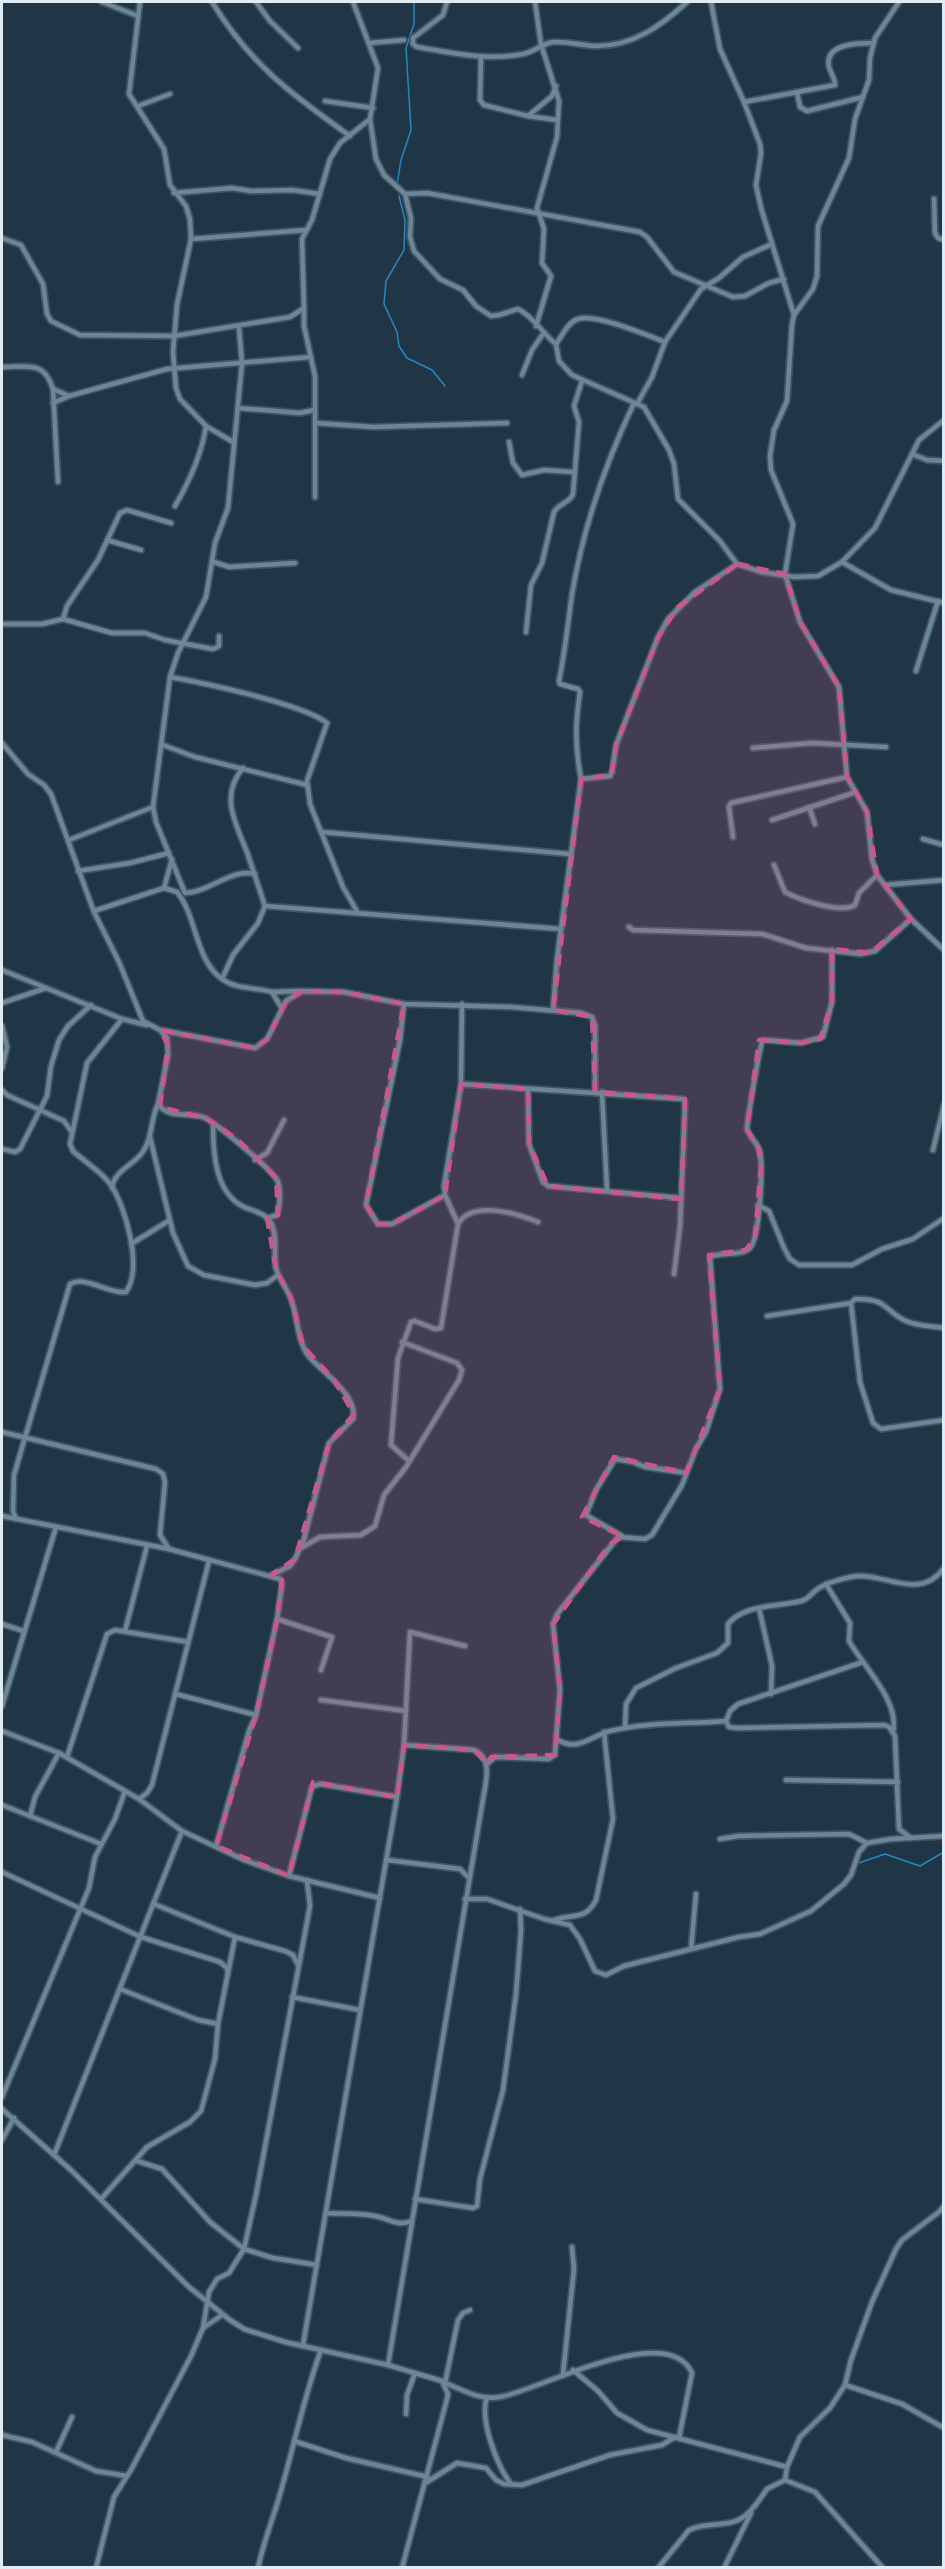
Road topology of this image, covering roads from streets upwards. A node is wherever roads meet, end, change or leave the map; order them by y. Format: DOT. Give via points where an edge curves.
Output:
graph roads {
  1 [pos="102,2"];
  2 [pos="140,2"];
  3 [pos="212,2"];
  4 [pos="256,2"];
  5 [pos="353,2"];
  6 [pos="447,2"];
  7 [pos="535,2"];
  8 [pos="687,2"];
  9 [pos="711,2"];
  10 [pos="899,2"];
  11 [pos="138,16"];
  12 [pos="404,40"];
  13 [pos="369,42"];
  14 [pos="874,42"];
  15 [pos="541,44"];
  16 [pos="298,48"];
  17 [pos="481,56"];
  18 [pos="556,86"];
  19 [pos="798,92"];
  20 [pos="170,94"];
  21 [pos="863,97"];
  22 [pos="325,101"];
  23 [pos="744,102"];
  24 [pos="138,106"];
  25 [pos="373,108"];
  26 [pos="528,116"];
  27 [pos="370,119"];
  28 [pos="557,120"];
  29 [pos="350,136"];
  30 [pos="174,193"];
  31 [pos="320,194"];
  32 [pos="405,194"];
  33 [pos="934,199"];
  34 [pos="540,215"];
  35 [pos="306,230"];
  36 [pos="2,238"];
  37 [pos="191,238"];
  38 [pos="944,240"];
  39 [pos="772,244"];
  40 [pos="784,279"];
  41 [pos="705,285"];
  42 [pos="304,308"];
  43 [pos="794,315"];
  44 [pos="536,326"];
  45 [pos="238,327"];
  46 [pos="543,334"];
  47 [pos="174,336"];
  48 [pos="665,342"];
  49 [pos="556,344"];
  50 [pos="311,357"];
  51 [pos="242,363"];
  52 [pos="2,367"];
  53 [pos="175,368"];
  54 [pos="522,375"];
  55 [pos="582,381"];
  56 [pos="53,389"];
  57 [pos="69,396"];
  58 [pos="53,403"];
  59 [pos="635,403"];
  60 [pos="238,408"];
  61 [pos="314,410"];
  62 [pos="944,420"];
  63 [pos="315,423"];
  64 [pos="507,423"];
  65 [pos="206,426"];
  66 [pos="232,442"];
  67 [pos="508,442"];
  68 [pos="912,454"];
  69 [pos="944,461"];
  70 [pos="573,472"];
  71 [pos="58,482"];
  72 [pos="315,496"];
  73 [pos="175,506"];
  74 [pos="171,523"];
  75 [pos="107,540"];
  76 [pos="141,550"];
  77 [pos="214,562"];
  78 [pos="842,562"];
  79 [pos="295,563"];
  80 [pos="737,564"];
  81 [pos="785,574"];
  82 [pos="941,602"];
  83 [pos="63,619"];
  84 [pos="2,624"];
  85 [pos="526,632"];
  86 [pos="219,636"];
  87 [pos="183,643"];
  88 [pos="916,671"];
  89 [pos="170,677"];
  90 [pos="2,743"];
  91 [pos="844,743"];
  92 [pos="163,746"];
  93 [pos="886,747"];
  94 [pos="753,748"];
  95 [pos="243,768"];
  96 [pos="847,777"];
  97 [pos="581,778"];
  98 [pos="307,785"];
  99 [pos="856,792"];
  100 [pos="153,807"];
  101 [pos="809,807"];
  102 [pos="772,820"];
  103 [pos="815,824"];
  104 [pos="322,832"];
  105 [pos="733,837"];
  106 [pos="923,839"];
  107 [pos="69,840"];
  108 [pos="944,845"];
  109 [pos="169,853"];
  110 [pos="570,854"];
  111 [pos="172,859"];
  112 [pos="774,865"];
  113 [pos="78,871"];
  114 [pos="255,874"];
  115 [pos="877,875"];
  116 [pos="944,879"];
  117 [pos="885,885"];
  118 [pos="164,888"];
  119 [pos="265,906"];
  120 [pos="94,911"];
  121 [pos="358,913"];
  122 [pos="911,919"];
  123 [pos="629,927"];
  124 [pos="561,929"];
  125 [pos="941,943"];
  126 [pos="832,950"];
  127 [pos="944,950"];
  128 [pos="2,970"];
  129 [pos="222,979"];
  130 [pos="46,988"];
  131 [pos="302,991"];
  132 [pos="272,992"];
  133 [pos="2,1004"];
  134 [pos="404,1004"];
  135 [pos="462,1004"];
  136 [pos="91,1005"];
  137 [pos="281,1007"];
  138 [pos="553,1010"];
  139 [pos="122,1019"];
  140 [pos="2,1026"];
  141 [pos="149,1026"];
  142 [pos="160,1030"];
  143 [pos="2,1068"];
  144 [pos="461,1084"];
  145 [pos="2,1089"];
  146 [pos="528,1089"];
  147 [pos="595,1092"];
  148 [pos="602,1092"];
  149 [pos="158,1104"];
  150 [pos="944,1105"];
  151 [pos="41,1110"];
  152 [pos="75,1115"];
  153 [pos="284,1120"];
  154 [pos="64,1121"];
  155 [pos="213,1125"];
  156 [pos="71,1131"];
  157 [pos="150,1137"];
  158 [pos="2,1149"];
  159 [pos="933,1150"];
  160 [pos="255,1160"];
  161 [pos="112,1188"];
  162 [pos="607,1190"];
  163 [pos="445,1195"];
  164 [pos="681,1198"];
  165 [pos="758,1205"];
  166 [pos="267,1218"];
  167 [pos="944,1218"];
  168 [pos="170,1220"];
  169 [pos="538,1222"];
  170 [pos="458,1224"];
  171 [pos="131,1244"];
  172 [pos="674,1274"];
  173 [pos="278,1275"];
  174 [pos="851,1303"];
  175 [pos="767,1316"];
  176 [pos="944,1328"];
  177 [pos="402,1342"];
  178 [pos="944,1420"];
  179 [pos="2,1432"];
  180 [pos="24,1437"];
  181 [pos="409,1461"];
  182 [pos="686,1473"];
  183 [pos="2,1516"];
  184 [pos="16,1519"];
  185 [pos="56,1527"];
  186 [pos="160,1535"];
  187 [pos="623,1536"];
  188 [pos="149,1546"];
  189 [pos="301,1548"];
  190 [pos="169,1550"];
  191 [pos="209,1561"];
  192 [pos="944,1568"];
  193 [pos="271,1575"];
  194 [pos="826,1584"];
  195 [pos="759,1608"];
  196 [pos="277,1618"];
  197 [pos="2,1624"];
  198 [pos="23,1631"];
  199 [pos="125,1631"];
  200 [pos="188,1642"];
  201 [pos="465,1646"];
  202 [pos="863,1662"];
  203 [pos="321,1670"];
  204 [pos="176,1694"];
  205 [pos="771,1694"];
  206 [pos="321,1700"];
  207 [pos="2,1706"];
  208 [pos="406,1711"];
  209 [pos="256,1715"];
  210 [pos="726,1721"];
  211 [pos="625,1728"];
  212 [pos="2,1731"];
  213 [pos="604,1732"];
  214 [pos="893,1732"];
  215 [pos="558,1740"];
  216 [pos="404,1745"];
  217 [pos="59,1753"];
  218 [pos="67,1757"];
  219 [pos="487,1764"];
  220 [pos="786,1780"];
  221 [pos="898,1782"];
  222 [pos="125,1791"];
  223 [pos="397,1797"];
  224 [pos="139,1799"];
  225 [pos="2,1805"];
  226 [pos="30,1816"];
  227 [pos="182,1831"];
  228 [pos="944,1836"];
  229 [pos="912,1838"];
  230 [pos="720,1839"];
  231 [pos="867,1843"];
  232 [pos="101,1844"];
  233 [pos="216,1846"];
  234 [pos="387,1860"];
  235 [pos="471,1863"];
  236 [pos="460,1869"];
  237 [pos="2,1872"];
  238 [pos="289,1876"];
  239 [pos="468,1877"];
  240 [pos="307,1880"];
  241 [pos="696,1894"];
  242 [pos="380,1898"];
  243 [pos="465,1899"];
  244 [pos="154,1904"];
  245 [pos="79,1908"];
  246 [pos="520,1909"];
  247 [pos="552,1921"];
  248 [pos="141,1937"];
  249 [pos="235,1937"];
  250 [pos="691,1949"];
  251 [pos="298,1965"];
  252 [pos="228,1974"];
  253 [pos="120,1989"];
  254 [pos="292,1997"];
  255 [pos="360,2010"];
  256 [pos="218,2024"];
  257 [pos="2,2097"];
  258 [pos="2,2109"];
  259 [pos="14,2118"];
  260 [pos="2,2140"];
  261 [pos="54,2155"];
  262 [pos="137,2161"];
  263 [pos="101,2199"];
  264 [pos="415,2199"];
  265 [pos="944,2206"];
  266 [pos="326,2213"];
  267 [pos="411,2221"];
  268 [pos="572,2247"];
  269 [pos="244,2248"];
  270 [pos="317,2265"];
  271 [pos="206,2301"];
  272 [pos="470,2310"];
  273 [pos="222,2315"];
  274 [pos="203,2328"];
  275 [pos="303,2345"];
  276 [pos="321,2350"];
  277 [pos="388,2365"];
  278 [pos="573,2370"];
  279 [pos="415,2373"];
  280 [pos="563,2374"];
  281 [pos="443,2382"];
  282 [pos="845,2385"];
  283 [pos="487,2397"];
  284 [pos="406,2414"];
  285 [pos="72,2417"];
  286 [pos="941,2423"];
  287 [pos="944,2428"];
  288 [pos="2,2435"];
  289 [pos="677,2438"];
  290 [pos="294,2441"];
  291 [pos="57,2452"];
  292 [pos="787,2467"];
  293 [pos="127,2476"];
  294 [pos="427,2480"];
  295 [pos="784,2480"];
  296 [pos="511,2484"];
  297 [pos="756,2504"];
  298 [pos="96,2568"];
  299 [pos="258,2568"];
  300 [pos="402,2568"];
  301 [pos="658,2568"];
  302 [pos="724,2568"];
  303 [pos="883,2568"];
  1 -- 11 [label="street"];
  2 -- 11 [label="street"];
  3 -- 29 [label="street" via="241,46 290,93"];
  4 -- 16 [label="street"];
  5 -- 13 [label="street"];
  6 -- 17 [label="street" via="443,15 412,38 413,44"];
  7 -- 15 [label="street"];
  8 -- 15 [label="street" via="667,20 620,44"];
  9 -- 23 [label="street" via="720,50"];
  10 -- 14 [label="street"];
  11 -- 24 [label="street" via="129,94"];
  12 -- 13 [label="street"];
  13 -- 25 [label="street" via="379,76"];
  14 -- 19 [label="street" via="838,48 830,55 829,65 835,85"];
  14 -- 21 [label="street"];
  15 -- 17 [label="street" via="526,54"];
  15 -- 18 [label="street"];
  17 -- 26 [label="street" via="481,103"];
  18 -- 26 [label="street" via="552,96"];
  18 -- 28 [label="street"];
  19 -- 21 [label="street" via="800,106 807,111"];
  19 -- 23 [label="street"];
  20 -- 24 [label="street"];
  21 -- 43 [label="street" via="849,159 818,226 815,282"];
  22 -- 25 [label="street"];
  23 -- 39 [label="street" via="760,144 756,185"];
  24 -- 30 [label="street" via="164,148"];
  25 -- 27 [label="street"];
  26 -- 28 [label="street"];
  27 -- 29 [label="street"];
  27 -- 32 [label="street" via="380,169"];
  28 -- 34 [label="street" via="557,137 539,195"];
  29 -- 31 [label="street" via="333,151"];
  30 -- 31 [label="street" via="232,188"];
  30 -- 37 [label="street" via="190,212"];
  31 -- 35 [label="street"];
  32 -- 34 [label="street" via="427,193"];
  32 -- 44 [label="street" via="411,218 411,243 440,279 463,290 485,312 499,315 518,309"];
  33 -- 38 [label="street" via="935,233"];
  34 -- 41 [label="street" via="639,232 674,272"];
  34 -- 44 [label="street" via="544,229 542,263 551,276"];
  35 -- 37 [label="street"];
  35 -- 42 [label="street" via="301,247"];
  36 -- 47 [label="street" via="21,246 43,284 47,314 60,327 90,337"];
  37 -- 47 [label="street"];
  39 -- 40 [label="street"];
  39 -- 41 [label="street" via="743,256"];
  40 -- 41 [label="street" via="737,297"];
  40 -- 43 [label="street"];
  41 -- 48 [label="street"];
  42 -- 45 [label="street" via="290,317"];
  42 -- 50 [label="street"];
  43 -- 81 [label="street" via="788,401 774,430 770,456 771,470 793,524"];
  44 -- 46 [label="street"];
  45 -- 47 [label="street"];
  45 -- 51 [label="street"];
  46 -- 49 [label="street"];
  46 -- 54 [label="street"];
  47 -- 53 [label="street"];
  48 -- 49 [label="street" via="623,326 584,318 576,319"];
  48 -- 59 [label="street" via="652,377"];
  49 -- 55 [label="street" via="563,367"];
  50 -- 51 [label="street"];
  50 -- 61 [label="street"];
  51 -- 53 [label="street"];
  51 -- 60 [label="street"];
  52 -- 56 [label="street" via="38,367 49,377"];
  53 -- 57 [label="street"];
  53 -- 65 [label="street" via="180,399"];
  55 -- 59 [label="street"];
  55 -- 70 [label="street" via="574,406 579,422"];
  56 -- 57 [label="street"];
  56 -- 58 [label="street"];
  57 -- 58 [label="street"];
  58 -- 71 [label="street"];
  59 -- 80 [label="street" via="648,414 669,450 678,499"];
  59 -- 97 [label="street" via="619,432 593,508 573,593 559,681 580,693 575,752"];
  60 -- 61 [label="street" via="300,413"];
  60 -- 66 [label="street"];
  61 -- 63 [label="street"];
  62 -- 68 [label="street" via="919,440"];
  63 -- 64 [label="street" via="374,427"];
  63 -- 72 [label="street"];
  65 -- 66 [label="street"];
  65 -- 73 [label="street" via="190,476"];
  66 -- 77 [label="street" via="228,508 215,543"];
  67 -- 70 [label="street" via="522,475 544,470"];
  68 -- 69 [label="street"];
  68 -- 78 [label="street" via="875,528"];
  70 -- 85 [label="street" via="572,498 554,512 542,563 531,585"];
  74 -- 75 [label="street" via="127,510 117,516"];
  75 -- 76 [label="street"];
  75 -- 83 [label="street"];
  77 -- 79 [label="street" via="229,567"];
  77 -- 87 [label="street" via="206,597"];
  78 -- 81 [label="street" via="818,576"];
  78 -- 82 [label="street" via="891,590"];
  80 -- 81 [label="street"];
  80 -- 97 [label="street" via="695,592 668,619 617,742 612,772 601,778"];
  81 -- 91 [label="street" via="800,622 839,687"];
  82 -- 88 [label="street"];
  83 -- 84 [label="street" via="42,624"];
  83 -- 87 [label="street" via="112,633 145,633"];
  86 -- 87 [label="street" via="216,649"];
  87 -- 89 [label="street"];
  89 -- 92 [label="street"];
  89 -- 98 [label="street" via="252,697 325,721"];
  90 -- 107 [label="street" via="51,794"];
  91 -- 93 [label="street"];
  91 -- 94 [label="street"];
  91 -- 96 [label="street"];
  92 -- 95 [label="street"];
  92 -- 100 [label="street"];
  95 -- 98 [label="street"];
  95 -- 114 [label="street" via="235,779 230,799 233,821"];
  96 -- 99 [label="street"];
  96 -- 105 [label="street" via="731,803"];
  97 -- 110 [label="street"];
  98 -- 104 [label="street"];
  99 -- 101 [label="street"];
  99 -- 115 [label="street" via="867,812"];
  100 -- 107 [label="street"];
  100 -- 109 [label="street"];
  101 -- 102 [label="street"];
  101 -- 103 [label="street"];
  104 -- 110 [label="street"];
  104 -- 121 [label="street" via="343,887"];
  106 -- 108 [label="street"];
  107 -- 113 [label="street"];
  109 -- 111 [label="street"];
  109 -- 113 [label="street"];
  110 -- 124 [label="street"];
  111 -- 114 [label="street" via="185,893 241,873"];
  111 -- 118 [label="street"];
  112 -- 115 [label="street" via="785,892 829,906 852,907 859,893"];
  113 -- 120 [label="street"];
  114 -- 119 [label="street"];
  115 -- 117 [label="street"];
  116 -- 117 [label="street"];
  117 -- 122 [label="street"];
  118 -- 120 [label="street"];
  118 -- 129 [label="street" via="183,898 202,950"];
  119 -- 121 [label="street"];
  119 -- 129 [label="street"];
  120 -- 141 [label="street" via="143,1021"];
  121 -- 124 [label="street"];
  122 -- 125 [label="street"];
  122 -- 126 [label="street" via="870,953"];
  123 -- 126 [label="street" via="762,934 806,948"];
  124 -- 138 [label="street"];
  125 -- 127 [label="street"];
  126 -- 165 [label="street" via="832,1002 823,1037 801,1043 763,1041 759,1045 747,1128 760,1152"];
  128 -- 130 [label="street"];
  129 -- 132 [label="street" via="236,986"];
  130 -- 133 [label="street"];
  130 -- 136 [label="street"];
  131 -- 132 [label="street"];
  131 -- 134 [label="street" via="344,992"];
  131 -- 137 [label="street"];
  132 -- 137 [label="street"];
  134 -- 135 [label="street"];
  134 -- 163 [label="street" via="366,1205 378,1224 392,1224"];
  135 -- 138 [label="street"];
  135 -- 144 [label="street"];
  136 -- 139 [label="street"];
  136 -- 151 [label="street" via="59,1040"];
  137 -- 142 [label="street" via="267,1039 255,1048"];
  138 -- 147 [label="street" via="591,1017 595,1026"];
  139 -- 141 [label="street"];
  139 -- 152 [label="street" via="87,1063"];
  140 -- 143 [label="street" via="7,1047"];
  141 -- 142 [label="street"];
  142 -- 149 [label="street" via="168,1045"];
  144 -- 146 [label="street"];
  144 -- 163 [label="street"];
  145 -- 151 [label="street"];
  146 -- 147 [label="street"];
  146 -- 162 [label="street" via="529,1143 543,1182 554,1187"];
  147 -- 148 [label="street"];
  148 -- 162 [label="street"];
  148 -- 164 [label="street" via="683,1099"];
  149 -- 155 [label="street" via="164,1111 201,1117"];
  149 -- 157 [label="street"];
  150 -- 159 [label="street"];
  151 -- 154 [label="street"];
  151 -- 158 [label="street" via="20,1149"];
  152 -- 154 [label="street"];
  152 -- 156 [label="street"];
  153 -- 160 [label="street" via="267,1153"];
  154 -- 156 [label="street"];
  155 -- 160 [label="street" via="237,1138"];
  155 -- 166 [label="street" via="214,1154 221,1182 233,1200"];
  156 -- 161 [label="street" via="73,1151"];
  157 -- 161 [label="street" via="141,1153 115,1178"];
  157 -- 168 [label="street"];
  160 -- 166 [label="street" via="279,1184 277,1215"];
  161 -- 171 [label="street"];
  162 -- 164 [label="street"];
  163 -- 170 [label="street"];
  164 -- 172 [label="street"];
  165 -- 167 [label="street" via="769,1211 790,1259 807,1266 852,1265 913,1239"];
  165 -- 182 [label="street" via="751,1247 710,1257 720,1389 706,1432"];
  166 -- 173 [label="street" via="273,1232"];
  168 -- 171 [label="street"];
  168 -- 173 [label="street" via="181,1253 194,1271 255,1285"];
  169 -- 170 [label="street" via="522,1215 471,1211"];
  170 -- 177 [label="street" via="441,1328 411,1322"];
  171 -- 180 [label="street" via="135,1265 126,1292 79,1281 70,1284"];
  173 -- 189 [label="street" via="291,1298 306,1353 334,1380 354,1414 329,1443"];
  174 -- 175 [label="street"];
  174 -- 176 [label="street" via="866,1299 889,1307 908,1322"];
  174 -- 178 [label="street" via="860,1382 875,1426"];
  177 -- 181 [label="street" via="390,1440 392,1448"];
  177 -- 181 [label="street" via="449,1359 462,1370"];
  179 -- 180 [label="street"];
  180 -- 184 [label="street" via="14,1475 12,1504"];
  180 -- 186 [label="street" via="156,1468 165,1482"];
  181 -- 189 [label="street" via="384,1495 379,1516 369,1532 320,1537"];
  182 -- 187 [label="street" via="650,1537"];
  182 -- 187 [label="street" via="615,1459 585,1515"];
  183 -- 184 [label="street"];
  184 -- 185 [label="street"];
  185 -- 188 [label="street"];
  185 -- 198 [label="street"];
  186 -- 188 [label="street"];
  186 -- 190 [label="street"];
  187 -- 215 [label="street" via="609,1545 555,1617 553,1643 560,1689"];
  188 -- 190 [label="street"];
  188 -- 199 [label="street"];
  189 -- 193 [label="street" via="292,1564"];
  190 -- 191 [label="street"];
  191 -- 193 [label="street"];
  191 -- 200 [label="street"];
  192 -- 194 [label="street" via="935,1577 913,1584 858,1576"];
  193 -- 196 [label="street" via="281,1582"];
  194 -- 195 [label="street" via="800,1602"];
  194 -- 202 [label="street" via="849,1620 849,1641"];
  195 -- 205 [label="street" via="772,1666"];
  195 -- 211 [label="street" via="729,1622 729,1641 720,1652 636,1688 626,1704"];
  196 -- 203 [label="street" via="332,1638"];
  196 -- 209 [label="street"];
  197 -- 198 [label="street"];
  198 -- 207 [label="street"];
  199 -- 200 [label="street"];
  199 -- 218 [label="street" via="107,1634"];
  200 -- 204 [label="street"];
  201 -- 208 [label="street" via="410,1632"];
  202 -- 205 [label="street"];
  202 -- 214 [label="street" via="882,1686"];
  204 -- 209 [label="street"];
  204 -- 224 [label="street" via="152,1785"];
  205 -- 210 [label="street" via="738,1704"];
  206 -- 208 [label="street"];
  208 -- 216 [label="street"];
  209 -- 233 [label="street"];
  210 -- 211 [label="street"];
  210 -- 214 [label="street" via="729,1727 737,1728 879,1724"];
  211 -- 213 [label="street"];
  212 -- 217 [label="street"];
  213 -- 215 [label="street" via="576,1744"];
  213 -- 247 [label="street" via="613,1819 596,1900 583,1915"];
  214 -- 221 [label="street"];
  215 -- 219 [label="street" via="553,1758 495,1757"];
  216 -- 219 [label="street" via="474,1750"];
  216 -- 223 [label="street"];
  217 -- 218 [label="street"];
  217 -- 226 [label="street" via="35,1797"];
  218 -- 222 [label="street"];
  219 -- 235 [label="street"];
  220 -- 221 [label="street"];
  221 -- 229 [label="street" via="899,1829"];
  222 -- 224 [label="street"];
  222 -- 232 [label="street"];
  223 -- 234 [label="street"];
  223 -- 238 [label="street" via="320,1784 312,1787"];
  224 -- 227 [label="street"];
  225 -- 226 [label="street"];
  226 -- 232 [label="street"];
  227 -- 233 [label="street"];
  227 -- 244 [label="street"];
  228 -- 229 [label="street"];
  229 -- 231 [label="street"];
  230 -- 231 [label="street" via="849,1834"];
  231 -- 250 [label="street" via="844,1884 811,1911 760,1934"];
  232 -- 245 [label="street"];
  233 -- 238 [label="street"];
  234 -- 236 [label="street"];
  234 -- 242 [label="street"];
  235 -- 236 [label="street"];
  235 -- 239 [label="street"];
  236 -- 239 [label="street"];
  237 -- 245 [label="street"];
  238 -- 240 [label="street"];
  239 -- 243 [label="street"];
  240 -- 242 [label="street"];
  240 -- 251 [label="street" via="310,1906"];
  241 -- 250 [label="street"];
  242 -- 255 [label="street"];
  243 -- 246 [label="street" via="487,1899"];
  243 -- 264 [label="street"];
  244 -- 248 [label="street"];
  244 -- 249 [label="street"];
  245 -- 248 [label="street"];
  245 -- 257 [label="street"];
  246 -- 247 [label="street"];
  246 -- 264 [label="street" via="516,1994 503,2090 477,2206"];
  247 -- 250 [label="street" via="570,1925 576,1931 599,1974"];
  248 -- 252 [label="street" via="220,1962"];
  248 -- 253 [label="street"];
  249 -- 251 [label="street" via="285,1951 293,1955"];
  249 -- 252 [label="street"];
  251 -- 254 [label="street"];
  252 -- 256 [label="street"];
  253 -- 256 [label="street"];
  253 -- 261 [label="street"];
  254 -- 255 [label="street"];
  254 -- 269 [label="street"];
  255 -- 266 [label="street"];
  256 -- 262 [label="street" via="201,2111 190,2122 147,2147"];
  258 -- 259 [label="street"];
  259 -- 260 [label="street"];
  259 -- 261 [label="street"];
  261 -- 263 [label="street"];
  262 -- 263 [label="street"];
  262 -- 269 [label="street" via="162,2169 210,2222"];
  263 -- 271 [label="street"];
  264 -- 267 [label="street"];
  265 -- 282 [label="street" via="902,2240 890,2259"];
  266 -- 267 [label="street" via="378,2216 391,2223"];
  266 -- 270 [label="street"];
  267 -- 277 [label="street"];
  268 -- 280 [label="street" via="574,2269"];
  269 -- 270 [label="street" via="273,2258"];
  269 -- 271 [label="street" via="229,2273 213,2284"];
  270 -- 275 [label="street"];
  271 -- 273 [label="street"];
  271 -- 274 [label="street"];
  272 -- 281 [label="street" via="458,2320"];
  273 -- 274 [label="street"];
  273 -- 275 [label="street" via="244,2329"];
  274 -- 293 [label="street"];
  275 -- 276 [label="street"];
  276 -- 277 [label="street"];
  276 -- 290 [label="street"];
  277 -- 279 [label="street"];
  278 -- 280 [label="street"];
  278 -- 289 [label="street" via="617,2413 647,2430"];
  278 -- 289 [label="street" via="636,2353 683,2361 692,2373"];
  279 -- 281 [label="street"];
  279 -- 284 [label="street" via="407,2395"];
  280 -- 283 [label="street" via="500,2397"];
  281 -- 283 [label="street"];
  281 -- 294 [label="street" via="448,2394"];
  282 -- 286 [label="street" via="902,2404"];
  282 -- 292 [label="street" via="830,2408 800,2437"];
  283 -- 296 [label="street" via="483,2412 502,2470"];
  285 -- 291 [label="street"];
  286 -- 287 [label="street"];
  288 -- 291 [label="street"];
  289 -- 292 [label="street"];
  289 -- 296 [label="street" via="662,2445 609,2455 534,2483"];
  290 -- 294 [label="street"];
  290 -- 299 [label="street"];
  291 -- 293 [label="street" via="96,2470"];
  292 -- 295 [label="street"];
  293 -- 298 [label="street" via="114,2497"];
  294 -- 296 [label="street" via="457,2463 486,2468 496,2480"];
  294 -- 300 [label="street"];
  295 -- 297 [label="street" via="771,2485"];
  295 -- 303 [label="street" via="804,2486 822,2498"];
  297 -- 301 [label="street" via="749,2513 729,2523 689,2530"];
  297 -- 302 [label="street"];
}
